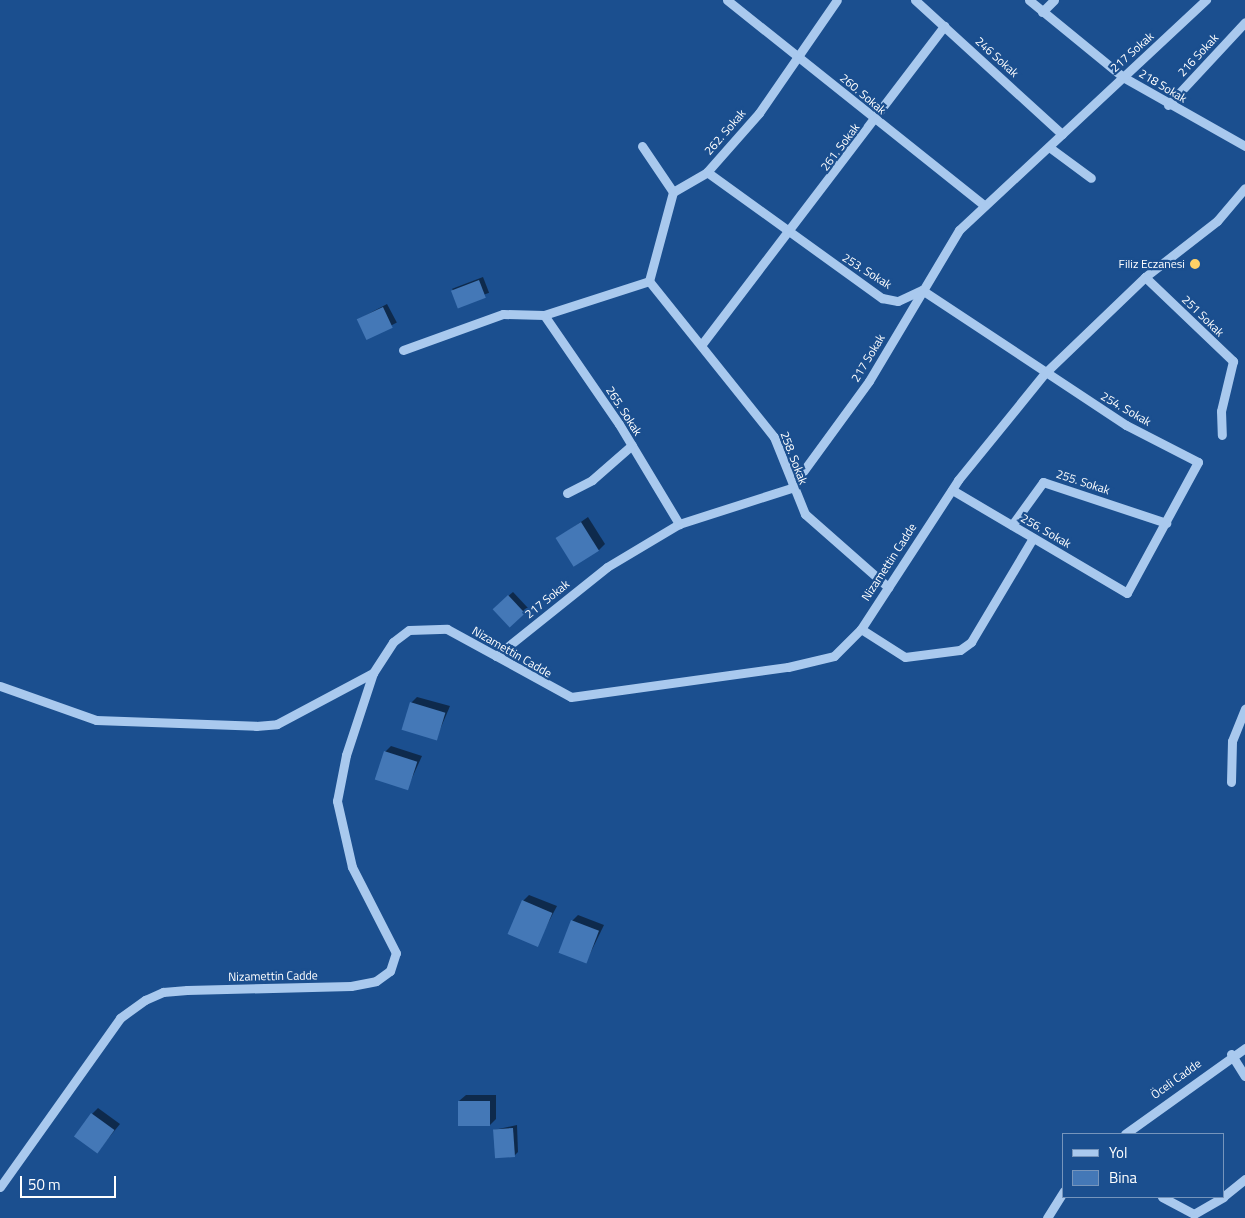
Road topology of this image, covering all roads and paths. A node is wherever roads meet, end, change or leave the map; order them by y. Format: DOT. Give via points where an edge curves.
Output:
graph roads {
  1 [pos="727,0"];
  2 [pos="837,0"];
  3 [pos="915,0"];
  4 [pos="1029,0"];
  5 [pos="1054,0"];
  6 [pos="1206,0"];
  7 [pos="1042,12"];
  8 [pos="1245,22"];
  9 [pos="944,26"];
  10 [pos="797,55"];
  11 [pos="1123,76"];
  12 [pos="1168,105"];
  13 [pos="875,121"];
  14 [pos="1062,134"];
  15 [pos="642,146"];
  16 [pos="1245,146"];
  17 [pos="1049,147"];
  18 [pos="707,172"];
  19 [pos="1091,178"];
  20 [pos="1245,188"];
  21 [pos="672,192"];
  22 [pos="984,206"];
  23 [pos="790,234"];
  24 [pos="1145,276"];
  25 [pos="649,281"];
  26 [pos="922,290"];
  27 [pos="544,315"];
  28 [pos="702,344"];
  29 [pos="403,350"];
  30 [pos="1044,374"];
  31 [pos="1222,435"];
  32 [pos="632,445"];
  33 [pos="791,488"];
  34 [pos="952,490"];
  35 [pos="567,493"];
  36 [pos="1166,523"];
  37 [pos="679,524"];
  38 [pos="1012,525"];
  39 [pos="1033,538"];
  40 [pos="888,587"];
  41 [pos="861,629"];
  42 [pos="496,656"];
  43 [pos="373,673"];
  44 [pos="0,686"];
  45 [pos="1245,708"];
  46 [pos="1231,782"];
  47 [pos="1245,1048"];
  48 [pos="1232,1054"];
  49 [pos="1245,1076"];
  50 [pos="1125,1133"];
  51 [pos="1245,1179"];
  52 [pos="0,1187"];
  53 [pos="1062,1194"];
  54 [pos="1225,1196"];
  55 [pos="1164,1198"];
  56 [pos="1222,1198"];
  57 [pos="1047,1218"];
  1 -- 10 [label="street, 260. Sokak"];
  2 -- 10 [label="street, 262. Sokak"];
  3 -- 9 [label="street, 246 Sokak"];
  4 -- 7 [label="street, 218 Sokak"];
  5 -- 7 [label="street"];
  6 -- 11 [label="street, 217 Sokak"];
  7 -- 11 [label="street, 218 Sokak"];
  8 -- 12 [label="street, 216 Sokak"];
  9 -- 13 [label="street, 261. Sokak"];
  9 -- 14 [label="street, 246 Sokak"];
  10 -- 13 [label="street, 260. Sokak"];
  10 -- 18 [label="street, 262. Sokak" via="759,113"];
  11 -- 12 [label="street, 218 Sokak"];
  11 -- 14 [label="street, 217 Sokak"];
  12 -- 16 [label="street, 218 Sokak"];
  13 -- 22 [label="street, 260. Sokak"];
  13 -- 23 [label="street, 261. Sokak"];
  14 -- 17 [label="street, 217 Sokak"];
  15 -- 21 [label="street"];
  17 -- 19 [label="street"];
  17 -- 22 [label="street, 217 Sokak"];
  18 -- 21 [label="street, 262. Sokak"];
  18 -- 23 [label="street, 253. Sokak"];
  20 -- 24 [label="street, Nizamettin Cadde" via="1218,221"];
  21 -- 25 [label="street"];
  22 -- 26 [label="street, 217 Sokak" via="959,230"];
  23 -- 26 [label="street, 253. Sokak" via="882,298 898,301"];
  23 -- 28 [label="street, 261. Sokak"];
  24 -- 30 [label="street, Nizamettin Cadde"];
  24 -- 31 [label="street, 251 Sokak" via="1233,361 1220,411"];
  25 -- 27 [label="street"];
  25 -- 28 [label="street, 258. Sokak"];
  26 -- 30 [label="street"];
  26 -- 33 [label="street, 217 Sokak" via="870,381"];
  27 -- 29 [label="street" via="503,314"];
  27 -- 32 [label="street, 265. Sokak"];
  28 -- 33 [label="street, 258. Sokak" via="774,437"];
  30 -- 34 [label="street, Nizamettin Cadde"];
  30 -- 36 [label="street, 254. Sokak" via="1126,426 1198,462"];
  32 -- 35 [label="street" via="592,480"];
  32 -- 37 [label="street, 265. Sokak"];
  33 -- 37 [label="street, 217 Sokak"];
  33 -- 40 [label="street, 258. Sokak" via="805,514"];
  34 -- 38 [label="street, 256. Sokak"];
  34 -- 40 [label="street, Nizamettin Cadde"];
  36 -- 38 [label="street, 255. Sokak" via="1043,482"];
  36 -- 39 [label="street, 256. Sokak" via="1128,593"];
  37 -- 42 [label="street, 217 Sokak" via="607,567"];
  38 -- 39 [label="street, 256. Sokak"];
  39 -- 41 [label="street" via="971,642 960,650 905,657"];
  40 -- 41 [label="street, Nizamettin Cadde"];
  41 -- 42 [label="street, Nizamettin Cadde" via="834,656 582,697 558,693"];
  42 -- 43 [label="street, Nizamettin Cadde" via="447,629 409,630 393,642"];
  43 -- 44 [label="street" via="277,724 256,726 96,720"];
  43 -- 52 [label="street, Nizamettin Cadde" via="346,755 338,802 352,867 396,953 390,971 376,982 352,986 187,990 163,992 145,1000 120,1018"];
  45 -- 46 [label="street" via="1232,741"];
  47 -- 48 [label="street, Öceli Cadde"];
  48 -- 49 [label="street"];
  48 -- 50 [label="street, Öceli Cadde"];
  51 -- 54 [label="street"];
  53 -- 57 [label="street"];
  55 -- 56 [label="street" via="1194,1214"];
}
